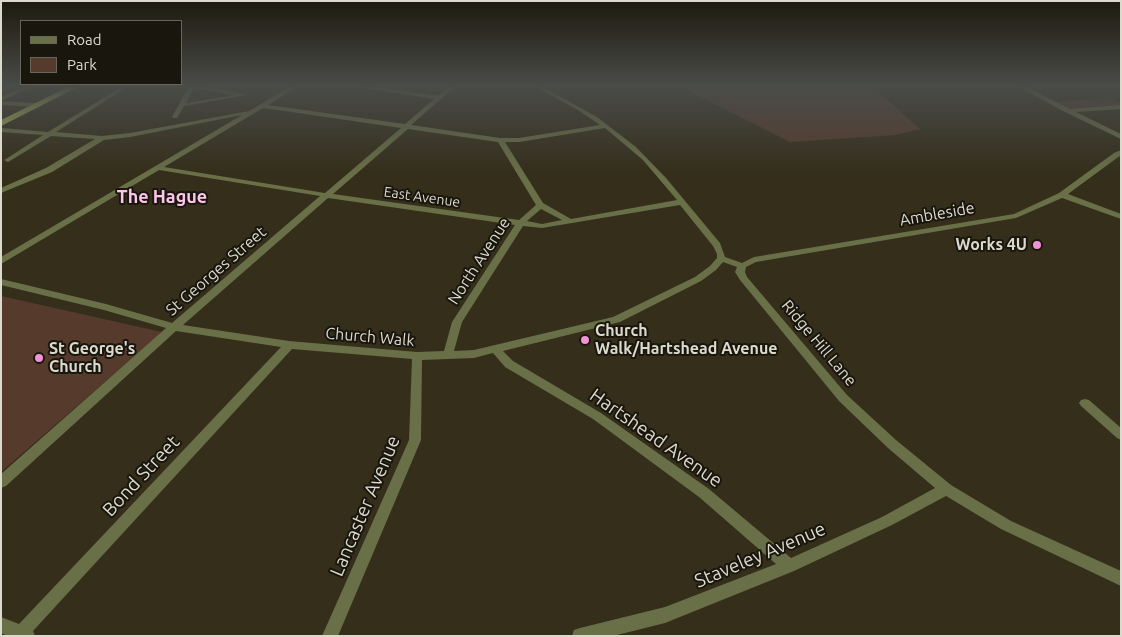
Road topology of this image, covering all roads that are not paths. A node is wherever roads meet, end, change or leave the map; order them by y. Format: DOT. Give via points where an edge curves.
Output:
graph roads {
  1 [pos="17,116"];
  2 [pos="77,116"];
  3 [pos="227,116"];
  4 [pos="246,116"];
  5 [pos="329,116"];
  6 [pos="418,116"];
  7 [pos="590,116"];
  8 [pos="1075,116"];
  9 [pos="1,123"];
  10 [pos="606,126"];
  11 [pos="405,127"];
  12 [pos="1,130"];
  13 [pos="47,134"];
  14 [pos="1121,137"];
  15 [pos="102,138"];
  16 [pos="500,140"];
  17 [pos="1121,152"];
  18 [pos="8,160"];
  19 [pos="159,168"];
  20 [pos="1,191"];
  21 [pos="326,195"];
  22 [pos="1062,195"];
  23 [pos="682,202"];
  24 [pos="540,205"];
  25 [pos="1121,217"];
  26 [pos="571,222"];
  27 [pos="520,224"];
  28 [pos="721,258"];
  29 [pos="1,261"];
  30 [pos="742,266"];
  31 [pos="1,282"];
  32 [pos="174,327"];
  33 [pos="288,345"];
  34 [pos="496,349"];
  35 [pos="448,355"];
  36 [pos="417,356"];
  37 [pos="1085,404"];
  38 [pos="1121,435"];
  39 [pos="1,482"];
  40 [pos="946,489"];
  41 [pos="789,566"];
  42 [pos="1121,579"];
  43 [pos="1,625"];
  44 [pos="24,635"];
  45 [pos="330,636"];
  46 [pos="580,636"];
  1 -- 9 [label="highway"];
  2 -- 13 [label="street"];
  3 -- 15 [label="street"];
  4 -- 19 [label="street"];
  5 -- 11 [label="street"];
  6 -- 11 [label="street, St Georges Street"];
  7 -- 10 [label="street"];
  8 -- 14 [label="street"];
  10 -- 16 [label="street"];
  10 -- 23 [label="street" via="646,160"];
  11 -- 16 [label="street"];
  11 -- 21 [label="street, St Georges Street"];
  12 -- 13 [label="street"];
  13 -- 15 [label="street"];
  13 -- 18 [label="street"];
  15 -- 20 [label="street" via="49,170"];
  16 -- 24 [label="street"];
  17 -- 22 [label="street, Ambleside"];
  19 -- 21 [label="street, East Avenue"];
  19 -- 29 [label="street"];
  21 -- 27 [label="street, East Avenue"];
  21 -- 32 [label="street, St Georges Street"];
  22 -- 25 [label="street"];
  22 -- 30 [label="street, Ambleside" via="1016,216 754,260"];
  23 -- 26 [label="street, East Avenue"];
  23 -- 28 [label="street" via="717,245"];
  24 -- 26 [label="street"];
  24 -- 27 [label="street, North Avenue"];
  26 -- 27 [label="street, East Avenue" via="542,226"];
  27 -- 35 [label="street, North Avenue" via="457,322"];
  28 -- 30 [label="street"];
  28 -- 34 [label="street, Church Walk" via="698,279 616,320"];
  30 -- 40 [label="street, Ridge Hill Lane" via="743,278 842,398"];
  31 -- 32 [label="street, Church Walk"];
  32 -- 33 [label="street, Church Walk"];
  32 -- 39 [label="street, St Georges Street"];
  33 -- 36 [label="street, Church Walk"];
  33 -- 44 [label="street, Bond Street"];
  34 -- 35 [label="street, Church Walk"];
  34 -- 41 [label="street, Hartshead Avenue" via="509,364 597,416 704,493"];
  35 -- 36 [label="street, Church Walk"];
  36 -- 45 [label="street, Lancaster Avenue" via="416,440"];
  37 -- 38 [label="street"];
  40 -- 41 [label="street, Staveley Avenue" via="887,522"];
  40 -- 42 [label="street, Ridge Hill Lane" via="1006,525"];
  41 -- 46 [label="street, Staveley Avenue" via="665,615"];
  43 -- 44 [label="street"];
}
